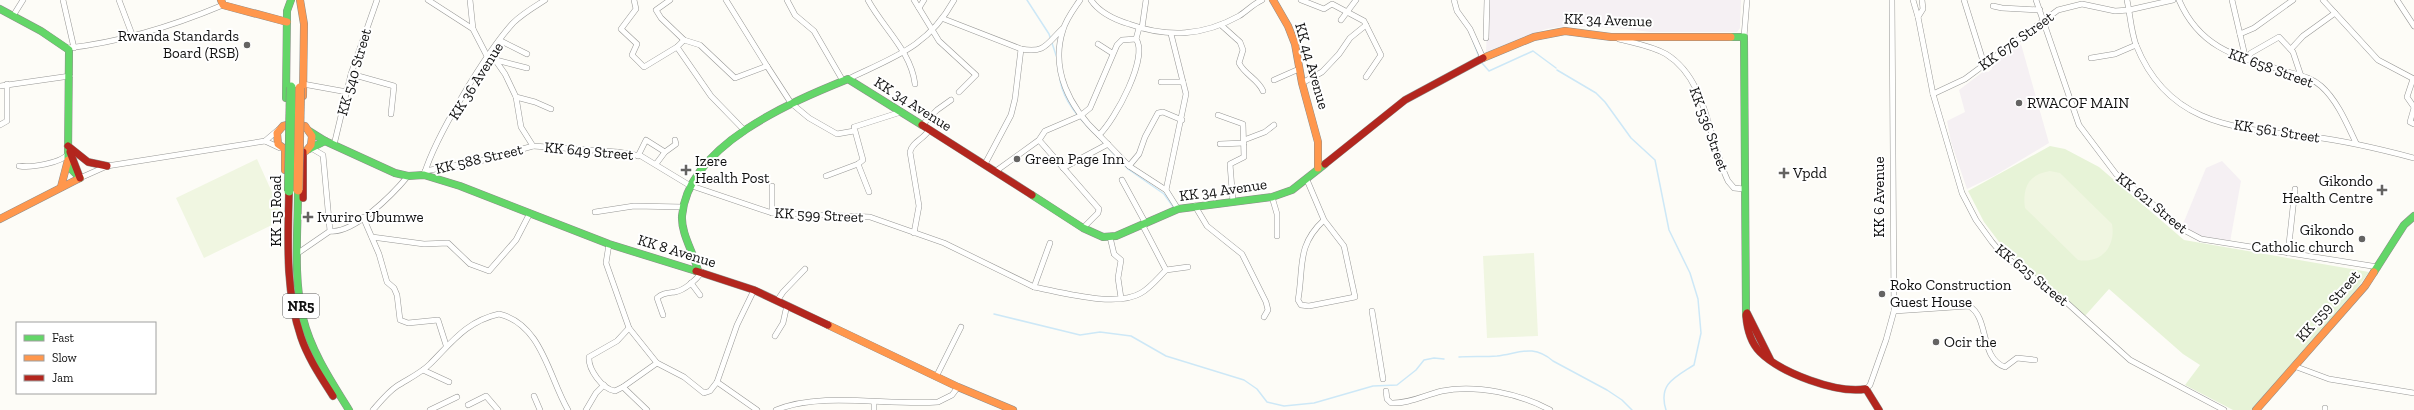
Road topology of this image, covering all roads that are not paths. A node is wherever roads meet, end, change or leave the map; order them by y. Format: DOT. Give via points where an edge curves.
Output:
graph roads {
  1 [pos="23,0"];
  2 [pos="63,0"];
  3 [pos="119,0"];
  4 [pos="292,0"];
  5 [pos="300,0"];
  6 [pos="377,0"];
  7 [pos="428,0"];
  8 [pos="470,0"];
  9 [pos="545,0"];
  10 [pos="634,0"];
  11 [pos="670,0"];
  12 [pos="726,0"];
  13 [pos="787,0"];
  14 [pos="868,0"];
  15 [pos="914,0"];
  16 [pos="924,0"];
  17 [pos="954,0"];
  18 [pos="1080,0"];
  19 [pos="1091,0"];
  20 [pos="1146,0"];
  21 [pos="1262,0"];
  22 [pos="1273,0"];
  23 [pos="1302,0"];
  24 [pos="1454,0"];
  25 [pos="1487,0"];
  26 [pos="1747,0"];
  27 [pos="1892,0"];
  28 [pos="1913,0"];
  29 [pos="1922,0"];
  30 [pos="1964,0"];
  31 [pos="2036,0"];
  32 [pos="2127,0"];
  33 [pos="2173,0"];
  34 [pos="2179,0"];
  35 [pos="2232,0"];
  36 [pos="2293,0"];
  37 [pos="2324,0"];
  38 [pos="2397,0"];
  39 [pos="1353,1"];
  40 [pos="222,2"];
  41 [pos="2082,2"];
  42 [pos="1993,6"];
  43 [pos="919,8"];
  44 [pos="0,9"];
  45 [pos="2040,10"];
  46 [pos="2129,10"];
  47 [pos="1345,12"];
  48 [pos="2335,13"];
  49 [pos="13,16"];
  50 [pos="1918,17"];
  51 [pos="944,19"];
  52 [pos="1341,20"];
  53 [pos="2044,20"];
  54 [pos="287,22"];
  55 [pos="1221,25"];
  56 [pos="1366,25"];
  57 [pos="2414,26"];
  58 [pos="473,28"];
  59 [pos="1063,28"];
  60 [pos="1141,28"];
  61 [pos="933,30"];
  62 [pos="1171,34"];
  63 [pos="2240,34"];
  64 [pos="132,37"];
  65 [pos="1611,37"];
  66 [pos="1744,37"];
  67 [pos="1486,38"];
  68 [pos="1136,39"];
  69 [pos="501,40"];
  70 [pos="684,40"];
  71 [pos="1098,44"];
  72 [pos="2136,45"];
  73 [pos="677,47"];
  74 [pos="71,48"];
  75 [pos="1021,49"];
  76 [pos="2291,50"];
  77 [pos="904,53"];
  78 [pos="1112,53"];
  79 [pos="526,54"];
  80 [pos="489,56"];
  81 [pos="1483,58"];
  82 [pos="2091,58"];
  83 [pos="496,60"];
  84 [pos="2246,60"];
  85 [pos="1984,64"];
  86 [pos="767,66"];
  87 [pos="527,68"];
  88 [pos="1299,69"];
  89 [pos="351,74"];
  90 [pos="70,76"];
  91 [pos="2301,76"];
  92 [pos="1366,77"];
  93 [pos="2414,79"];
  94 [pos="845,80"];
  95 [pos="1274,80"];
  96 [pos="1161,82"];
  97 [pos="1183,82"];
  98 [pos="1302,83"];
  99 [pos="7,84"];
  100 [pos="915,84"];
  101 [pos="0,86"];
  102 [pos="298,86"];
  103 [pos="347,92"];
  104 [pos="959,92"];
  105 [pos="1263,92"];
  106 [pos="1933,94"];
  107 [pos="516,98"];
  108 [pos="951,100"];
  109 [pos="792,103"];
  110 [pos="2414,108"];
  111 [pos="552,109"];
  112 [pos="901,112"];
  113 [pos="390,114"];
  114 [pos="1218,115"];
  115 [pos="1080,116"];
  116 [pos="1182,120"];
  117 [pos="2414,124"];
  118 [pos="0,125"];
  119 [pos="1274,125"];
  120 [pos="283,126"];
  121 [pos="306,128"];
  122 [pos="926,128"];
  123 [pos="746,130"];
  124 [pos="854,131"];
  125 [pos="1099,134"];
  126 [pos="675,140"];
  127 [pos="1040,140"];
  128 [pos="265,141"];
  129 [pos="325,141"];
  130 [pos="1244,141"];
  131 [pos="1318,142"];
  132 [pos="2356,143"];
  133 [pos="334,144"];
  134 [pos="1108,144"];
  135 [pos="1220,144"];
  136 [pos="533,146"];
  137 [pos="282,150"];
  138 [pos="308,150"];
  139 [pos="665,152"];
  140 [pos="68,153"];
  141 [pos="638,156"];
  142 [pos="2414,158"];
  143 [pos="1327,160"];
  144 [pos="656,164"];
  145 [pos="858,164"];
  146 [pos="985,164"];
  147 [pos="19,166"];
  148 [pos="107,166"];
  149 [pos="1129,166"];
  150 [pos="1063,168"];
  151 [pos="1318,168"];
  152 [pos="996,170"];
  153 [pos="425,173"];
  154 [pos="408,176"];
  155 [pos="826,176"];
  156 [pos="80,178"];
  157 [pos="1122,180"];
  158 [pos="1307,180"];
  159 [pos="689,185"];
  160 [pos="772,186"];
  161 [pos="61,187"];
  162 [pos="1744,189"];
  163 [pos="2295,189"];
  164 [pos="1166,190"];
  165 [pos="294,191"];
  166 [pos="869,192"];
  167 [pos="1272,197"];
  168 [pos="1233,202"];
  169 [pos="1195,206"];
  170 [pos="683,207"];
  171 [pos="1178,209"];
  172 [pos="595,212"];
  173 [pos="530,213"];
  174 [pos="772,213"];
  175 [pos="2414,216"];
  176 [pos="363,217"];
  177 [pos="0,219"];
  178 [pos="1324,220"];
  179 [pos="1144,225"];
  180 [pos="1083,228"];
  181 [pos="330,231"];
  182 [pos="914,233"];
  183 [pos="1277,236"];
  184 [pos="372,237"];
  185 [pos="1110,237"];
  186 [pos="1050,243"];
  187 [pos="609,244"];
  188 [pos="298,252"];
  189 [pos="2288,253"];
  190 [pos="290,262"];
  191 [pos="1188,266"];
  192 [pos="2378,267"];
  193 [pos="805,269"];
  194 [pos="1166,270"];
  195 [pos="700,272"];
  196 [pos="691,283"];
  197 [pos="1034,287"];
  198 [pos="754,290"];
  199 [pos="700,295"];
  200 [pos="1121,298"];
  201 [pos="777,300"];
  202 [pos="787,305"];
  203 [pos="1372,311"];
  204 [pos="1894,311"];
  205 [pos="663,315"];
  206 [pos="1264,317"];
  207 [pos="961,327"];
  208 [pos="629,328"];
  209 [pos="775,336"];
  210 [pos="446,345"];
  211 [pos="2035,360"];
  212 [pos="657,363"];
  213 [pos="2294,366"];
  214 [pos="423,370"];
  215 [pos="936,377"];
  216 [pos="1383,379"];
  217 [pos="449,382"];
  218 [pos="717,382"];
  219 [pos="604,385"];
  220 [pos="623,387"];
  221 [pos="958,387"];
  222 [pos="1866,389"];
  223 [pos="1386,390"];
  224 [pos="2414,393"];
  225 [pos="534,396"];
  226 [pos="457,397"];
  227 [pos="874,402"];
  228 [pos="468,404"];
  229 [pos="588,409"];
  230 [pos="342,410"];
  231 [pos="349,410"];
  232 [pos="373,410"];
  233 [pos="430,410"];
  234 [pos="498,410"];
  235 [pos="540,410"];
  236 [pos="568,410"];
  237 [pos="647,410"];
  238 [pos="757,410"];
  239 [pos="776,410"];
  240 [pos="874,410"];
  241 [pos="1011,410"];
  242 [pos="1550,410"];
  243 [pos="1879,410"];
  244 [pos="2224,410"];
  245 [pos="2256,410"];
  1 -- 49 [label="street"];
  2 -- 74 [label="street"];
  3 -- 64 [label="street"];
  4 -- 54 [label="main road" via="287,11"];
  4 -- 102 [label="main road, KK 15 Road / NR5"];
  5 -- 102 [label="main road, KK 15 Road / NR5"];
  6 -- 89 [label="street, KK 540 Street"];
  7 -- 58 [label="street"];
  8 -- 58 [label="street"];
  9 -- 69 [label="street, KK 36 Avenue" via="513,23"];
  10 -- 73 [label="street" via="636,8 621,27 637,44 632,55 644,67"];
  11 -- 70 [label="street" via="656,10"];
  12 -- 86 [label="street"];
  13 -- 94 [label="street" via="794,15 814,31"];
  14 -- 77 [label="street"];
  15 -- 43 [label="street"];
  16 -- 43 [label="street"];
  17 -- 51 [label="street"];
  18 -- 59 [label="street"];
  19 -- 60 [label="street" via="1120,21"];
  20 -- 60 [label="street"];
  21 -- 55 [label="street"];
  22 -- 88 [label="main road, KK 44 Avenue" via="1288,26"];
  23 -- 47 [label="street" via="1324,9 1332,4"];
  24 -- 81 [label="street" via="1457,11 1470,29"];
  25 -- 67 [label="street"];
  26 -- 66 [label="street"];
  27 -- 204 [label="street, KK 6 Avenue"];
  28 -- 50 [label="street"];
  29 -- 50 [label="street, KK 625 Street" via="1922,9"];
  30 -- 85 [label="street"];
  31 -- 45 [label="street, KK 621 Street"];
  32 -- 46 [label="street, KK 561 Street"];
  33 -- 46 [label="street, KK 676 Street"];
  34 -- 84 [label="street, KK 658 Street" via="2185,15 2200,34 2219,49"];
  35 -- 63 [label="street"];
  36 -- 63 [label="street" via="2254,28"];
  37 -- 48 [label="street"];
  38 -- 57 [label="street"];
  39 -- 47 [label="street"];
  40 -- 54 [label="main road"];
  40 -- 64 [label="street" via="190,19"];
  41 -- 46 [label="street, KK 676 Street" via="2115,11"];
  41 -- 53 [label="street, KK 676 Street" via="2058,10"];
  42 -- 45 [label="street"];
  43 -- 61 [label="street"];
  44 -- 49 [label="main road"];
  45 -- 53 [label="street, KK 621 Street"];
  46 -- 72 [label="street, KK 561 Street"];
  47 -- 52 [label="street"];
  47 -- 56 [label="street" via="1360,18"];
  48 -- 76 [label="street" via="2303,36"];
  48 -- 93 [label="street" via="2378,60"];
  49 -- 74 [label="main road"];
  50 -- 106 [label="street, KK 625 Street"];
  51 -- 61 [label="street"];
  51 -- 75 [label="street"];
  53 -- 85 [label="street, KK 676 Street"];
  53 -- 189 [label="street, KK 621 Street" via="2079,125 2116,174 2193,236"];
  54 -- 120 [label="main road"];
  55 -- 62 [label="street" via="1196,33"];
  55 -- 105 [label="street" via="1240,42 1243,50 1238,63 1244,72 1259,83"];
  56 -- 92 [label="street" via="1381,55"];
  56 -- 98 [label="street" via="1350,38 1322,72"];
  58 -- 80 [label="street, KK 649 Street"];
  59 -- 75 [label="street" via="1038,51"];
  59 -- 115 [label="street" via="1059,62 1069,97"];
  60 -- 62 [label="street"];
  60 -- 68 [label="street"];
  61 -- 77 [label="street"];
  61 -- 104 [label="street" via="939,41 976,75"];
  62 -- 97 [label="street"];
  63 -- 84 [label="street"];
  64 -- 74 [label="street"];
  65 -- 66 [label="main road, KK 34 Avenue"];
  65 -- 81 [label="main road, KK 34 Avenue" via="1565,30 1545,34"];
  65 -- 162 [label="street, KK 536 Street" via="1665,53 1678,64 1690,78 1706,115 1728,180 1734,188"];
  66 -- 162 [label="main road"];
  68 -- 78 [label="street" via="1120,41"];
  68 -- 125 [label="street" via="1140,47 1138,65 1117,109"];
  69 -- 79 [label="street"];
  69 -- 80 [label="street, KK 36 Avenue"];
  70 -- 73 [label="street"];
  70 -- 86 [label="street" via="700,45 737,78"];
  71 -- 78 [label="street"];
  72 -- 82 [label="street" via="2115,54"];
  72 -- 132 [label="street, KK 561 Street" via="2159,85 2185,108 2220,122 2251,130"];
  73 -- 123 [label="street" via="711,96"];
  74 -- 90 [label="main road"];
  75 -- 146 [label="street" via="1011,115"];
  76 -- 84 [label="street" via="2278,37 2251,53"];
  76 -- 91 [label="street"];
  77 -- 94 [label="street"];
  77 -- 100 [label="street"];
  78 -- 115 [label="street" via="1093,104"];
  80 -- 83 [label="street, KK 649 Street"];
  80 -- 153 [label="street, KK 36 Avenue" via="456,108"];
  81 -- 143 [label="main road, KK 34 Avenue" via="1405,100"];
  83 -- 87 [label="street"];
  83 -- 107 [label="street, KK 649 Street"];
  84 -- 91 [label="street, KK 658 Street"];
  85 -- 106 [label="street, KK 676 Street" via="1960,82"];
  86 -- 109 [label="street"];
  88 -- 95 [label="street"];
  88 -- 98 [label="main road, KK 44 Avenue"];
  89 -- 103 [label="street, KK 540 Street"];
  89 -- 113 [label="street" via="394,86"];
  90 -- 99 [label="street"];
  90 -- 140 [label="main road"];
  91 -- 132 [label="street, KK 658 Street" via="2322,87 2345,119"];
  93 -- 110 [label="street" via="2407,97"];
  94 -- 109 [label="main road"];
  94 -- 112 [label="main road, KK 34 Avenue"];
  96 -- 97 [label="street"];
  97 -- 116 [label="street" via="1186,94"];
  98 -- 131 [label="main road, KK 44 Avenue"];
  99 -- 101 [label="street"];
  99 -- 118 [label="street" via="7,121"];
  102 -- 103 [label="street"];
  102 -- 121 [label="main road"];
  102 -- 165 [label="main road, KK 15 Road / NR5, bridge"];
  103 -- 133 [label="street, KK 540 Street"];
  106 -- 244 [label="street, KK 625 Street" via="1962,193 1976,220 2003,255 2066,302 2130,360"];
  107 -- 111 [label="street"];
  107 -- 136 [label="street, KK 649 Street" via="521,127"];
  108 -- 122 [label="street" via="937,110"];
  109 -- 123 [label="main road"];
  109 -- 124 [label="street" via="809,118 837,134"];
  110 -- 117 [label="street" via="2410,122"];
  112 -- 122 [label="main road, KK 34 Avenue"];
  112 -- 124 [label="street" via="857,126"];
  114 -- 130 [label="street" via="1243,124"];
  115 -- 125 [label="street"];
  115 -- 127 [label="street" via="1045,131"];
  116 -- 149 [label="street" via="1163,112 1158,113 1139,154"];
  116 -- 164 [label="street"];
  119 -- 130 [label="street"];
  120 -- 121 [label="main road"];
  120 -- 128 [label="street"];
  120 -- 137 [label="main road" via="276,137"];
  121 -- 129 [label="main road, KK 8 Avenue"];
  121 -- 138 [label="main road" via="312,140"];
  122 -- 146 [label="main road, KK 34 Avenue"];
  122 -- 182 [label="street" via="923,139 913,144 910,152 918,206"];
  123 -- 159 [label="main road" via="715,157"];
  124 -- 145 [label="street" via="863,158"];
  125 -- 134 [label="street"];
  126 -- 139 [label="street" via="676,144"];
  127 -- 150 [label="street"];
  127 -- 152 [label="street"];
  128 -- 137 [label="street"];
  128 -- 148 [label="street"];
  129 -- 133 [label="main road, KK 8 Avenue"];
  129 -- 138 [label="main road"];
  130 -- 135 [label="street"];
  130 -- 168 [label="street" via="1244,157 1230,164"];
  131 -- 143 [label="main road, KK 44 Avenue"];
  131 -- 151 [label="main road, KK 44 Avenue"];
  132 -- 142 [label="street, KK 561 Street"];
  133 -- 154 [label="main road, KK 8 Avenue" via="376,166"];
  134 -- 149 [label="street"];
  134 -- 150 [label="street"];
  136 -- 141 [label="street, KK 649 Street" via="618,152"];
  136 -- 153 [label="street, KK 588 Street"];
  137 -- 138 [label="main road"];
  137 -- 190 [label="main road" via="285,246"];
  138 -- 181 [label="street" via="323,155"];
  138 -- 188 [label="main road" via="302,234"];
  139 -- 141 [label="street" via="646,140"];
  139 -- 144 [label="street"];
  140 -- 147 [label="street" via="60,161 28,167"];
  140 -- 148 [label="main road" via="88,162"];
  140 -- 156 [label="main road" via="72,170"];
  140 -- 161 [label="main road"];
  141 -- 144 [label="street, KK 649 Street"];
  143 -- 151 [label="main road, KK 34 Avenue"];
  144 -- 159 [label="street, KK 649 Street"];
  145 -- 155 [label="street"];
  145 -- 166 [label="street"];
  146 -- 152 [label="main road, KK 34 Avenue"];
  148 -- 156 [label="street"];
  149 -- 164 [label="street"];
  150 -- 180 [label="street" via="1099,209"];
  151 -- 158 [label="main road, KK 34 Avenue"];
  152 -- 180 [label="main road, KK 34 Avenue"];
  153 -- 154 [label="main road, KK 8 Avenue"];
  153 -- 173 [label="main road, KK 8 Avenue"];
  154 -- 176 [label="street" via="396,190"];
  156 -- 161 [label="main road"];
  157 -- 179 [label="street"];
  158 -- 167 [label="main road, KK 34 Avenue" via="1292,190"];
  158 -- 178 [label="street"];
  159 -- 170 [label="main road"];
  159 -- 174 [label="street, KK 599 Street"];
  160 -- 174 [label="street"];
  161 -- 177 [label="main road"];
  162 -- 222 [label="main road" via="1746,309 1751,340 1762,354 1796,373 1828,385 1859,391"];
  163 -- 189 [label="street"];
  164 -- 171 [label="street"];
  165 -- 188 [label="main road, KK 15 Road / NR5"];
  165 -- 190 [label="main road, KK 15 Road / NR5"];
  167 -- 168 [label="main road, KK 34 Avenue"];
  167 -- 183 [label="street" via="1277,214"];
  168 -- 169 [label="main road, KK 34 Avenue"];
  169 -- 171 [label="main road, KK 34 Avenue"];
  169 -- 206 [label="street" via="1207,226 1242,254 1266,302 1268,310"];
  170 -- 172 [label="street" via="634,206"];
  170 -- 195 [label="main road" via="683,228"];
  171 -- 179 [label="main road, KK 34 Avenue"];
  173 -- 184 [label="street" via="516,240 489,271 470,264 448,243 424,244"];
  173 -- 187 [label="main road, KK 8 Avenue"];
  174 -- 182 [label="street, KK 599 Street" via="870,217"];
  175 -- 192 [label="main road, KK 559 Street" via="2404,225"];
  176 -- 181 [label="street" via="340,232"];
  176 -- 184 [label="street"];
  178 -- 178 [label="street" via="1304,247 1298,303 1309,306 1355,297 1344,246"];
  179 -- 185 [label="main road, KK 34 Avenue"];
  179 -- 194 [label="street"];
  180 -- 185 [label="main road, KK 34 Avenue" via="1103,237"];
  181 -- 188 [label="street"];
  182 -- 197 [label="street, KK 599 Street" via="944,242"];
  184 -- 210 [label="street" via="387,282 397,295 400,320 408,323 438,320"];
  185 -- 200 [label="street" via="1114,254 1121,260 1118,278"];
  186 -- 197 [label="street"];
  187 -- 195 [label="main road, KK 8 Avenue"];
  187 -- 208 [label="street" via="606,263"];
  188 -- 231 [label="main road, KK 15 Road / NR5" via="299,295 307,332 329,378"];
  189 -- 192 [label="street, KK 621 Street"];
  190 -- 230 [label="main road, KK 15 Road / NR5" via="290,291 301,337"];
  191 -- 194 [label="street"];
  192 -- 213 [label="main road, KK 559 Street" via="2365,286"];
  193 -- 201 [label="street"];
  194 -- 200 [label="street, KK 599 Street" via="1142,293"];
  195 -- 196 [label="street"];
  195 -- 198 [label="main road, KK 8 Avenue"];
  196 -- 199 [label="street"];
  196 -- 205 [label="street" via="677,292 668,292 656,298"];
  197 -- 200 [label="street, KK 599 Street" via="1089,297"];
  198 -- 201 [label="main road, KK 8 Avenue"];
  198 -- 218 [label="street" via="737,325"];
  201 -- 202 [label="main road, KK 8 Avenue"];
  202 -- 209 [label="street" via="783,323"];
  202 -- 215 [label="main road, KK 8 Avenue"];
  203 -- 216 [label="street"];
  204 -- 211 [label="street" via="1969,306 1974,309 1983,324 1982,334 1986,345 2000,365 2005,367 2017,358"];
  204 -- 222 [label="street, KK 6 Avenue" via="1870,385"];
  207 -- 215 [label="street"];
  208 -- 212 [label="street"];
  208 -- 219 [label="street" via="617,341 589,357 590,366"];
  210 -- 214 [label="street"];
  210 -- 236 [label="street" via="491,316 499,314 516,321 541,349"];
  212 -- 218 [label="street" via="684,377 704,393 710,391"];
  212 -- 220 [label="street"];
  213 -- 224 [label="street" via="2329,380"];
  213 -- 245 [label="main road, KK 559 Street"];
  214 -- 217 [label="street"];
  214 -- 232 [label="street" via="395,387"];
  215 -- 221 [label="main road, KK 8 Avenue"];
  218 -- 238 [label="street"];
  219 -- 220 [label="street" via="615,391"];
  219 -- 229 [label="street" via="596,392"];
  220 -- 237 [label="street"];
  221 -- 227 [label="street" via="952,395 938,402"];
  221 -- 241 [label="main road, KK 8 Avenue"];
  222 -- 243 [label="main road"];
  223 -- 242 [label="street" via="1387,399 1391,403 1463,389 1497,392"];
  225 -- 235 [label="street"];
  226 -- 233 [label="street"];
  227 -- 239 [label="street" via="817,401 790,404"];
  227 -- 240 [label="street"];
  228 -- 234 [label="street" via="486,396"];
}
